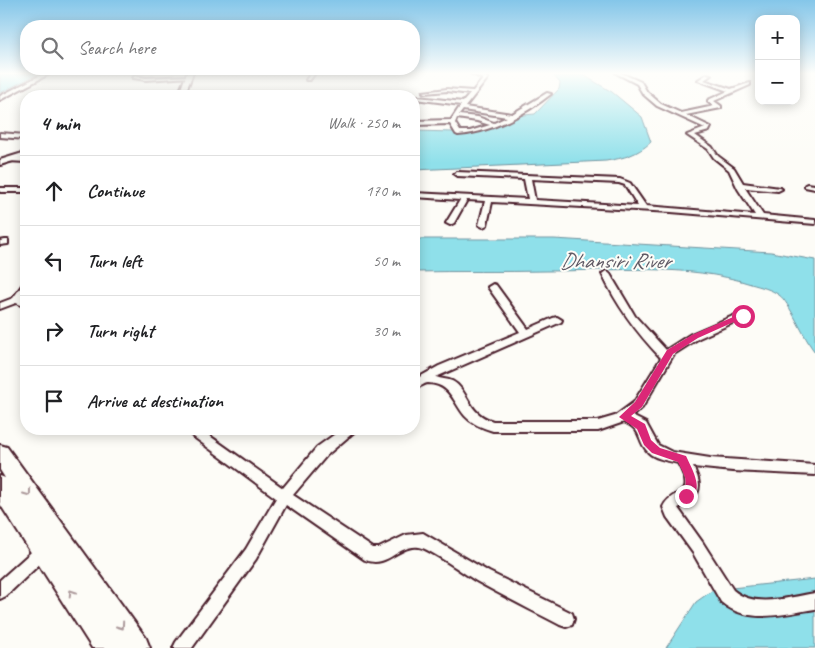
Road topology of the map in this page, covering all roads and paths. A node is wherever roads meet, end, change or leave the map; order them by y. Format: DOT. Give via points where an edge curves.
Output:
graph roads {
  1 [pos="445,103"];
  2 [pos="465,103"];
  3 [pos="533,103"];
  4 [pos="658,103"];
  5 [pos="714,103"];
  6 [pos="463,106"];
  7 [pos="681,114"];
  8 [pos="512,116"];
  9 [pos="454,119"];
  10 [pos="420,122"];
  11 [pos="494,125"];
  12 [pos="0,134"];
  13 [pos="20,136"];
  14 [pos="20,156"];
  15 [pos="10,160"];
  16 [pos="20,160"];
  17 [pos="0,164"];
  18 [pos="457,174"];
  19 [pos="527,176"];
  20 [pos="740,185"];
  21 [pos="807,186"];
  22 [pos="815,187"];
  23 [pos="778,188"];
  24 [pos="0,190"];
  25 [pos="20,190"];
  26 [pos="420,195"];
  27 [pos="465,198"];
  28 [pos="489,200"];
  29 [pos="532,203"];
  30 [pos="643,208"];
  31 [pos="761,218"];
  32 [pos="815,222"];
  33 [pos="450,223"];
  34 [pos="483,224"];
  35 [pos="606,274"];
  36 [pos="493,287"];
  37 [pos="20,294"];
  38 [pos="16,300"];
  39 [pos="20,302"];
  40 [pos="0,306"];
  41 [pos="743,316"];
  42 [pos="557,320"];
  43 [pos="526,334"];
  44 [pos="667,357"];
  45 [pos="426,378"];
  46 [pos="420,382"];
  47 [pos="624,417"];
  48 [pos="199,435"];
  49 [pos="342,435"];
  50 [pos="0,453"];
  51 [pos="682,459"];
  52 [pos="815,470"];
  53 [pos="0,485"];
  54 [pos="284,496"];
  55 [pos="44,550"];
  56 [pos="0,592"];
  57 [pos="815,601"];
  58 [pos="566,619"];
  59 [pos="108,648"];
  60 [pos="136,648"];
  61 [pos="182,648"];
  1 -- 6 [label="street"];
  2 -- 6 [label="street"];
  3 -- 8 [label="street"];
  4 -- 7 [label="street"];
  5 -- 7 [label="street" via="720,107"];
  6 -- 8 [label="street"];
  6 -- 9 [label="street"];
  7 -- 20 [label="street" via="708,127 690,135 732,169"];
  8 -- 11 [label="street"];
  9 -- 10 [label="street"];
  9 -- 11 [label="street" via="478,119"];
  9 -- 11 [label="street" via="459,133"];
  12 -- 13 [label="street"];
  14 -- 15 [label="street"];
  15 -- 16 [label="street"];
  15 -- 17 [label="street"];
  18 -- 19 [label="street"];
  19 -- 29 [label="street"];
  19 -- 30 [label="street" via="625,182"];
  20 -- 23 [label="street"];
  20 -- 31 [label="street"];
  21 -- 22 [label="street"];
  24 -- 25 [label="street"];
  26 -- 27 [label="street"];
  27 -- 28 [label="street"];
  27 -- 33 [label="street"];
  28 -- 29 [label="street"];
  28 -- 34 [label="street"];
  29 -- 30 [label="street"];
  30 -- 31 [label="street"];
  31 -- 32 [label="street"];
  35 -- 44 [label="street" via="626,313"];
  36 -- 43 [label="street"];
  37 -- 38 [label="street"];
  38 -- 39 [label="street"];
  38 -- 40 [label="street"];
  41 -- 44 [label="street" via="695,336"];
  42 -- 43 [label="street"];
  43 -- 45 [label="street"];
  44 -- 47 [label="street" via="638,405"];
  45 -- 46 [label="street"];
  45 -- 47 [label="street" via="448,384 470,414 493,426 598,426"];
  47 -- 51 [label="street" via="641,427 647,442 656,450"];
  48 -- 54 [label="street"];
  49 -- 54 [label="street" via="322,451"];
  50 -- 60 [label="main road, one-way"];
  51 -- 52 [label="street"];
  51 -- 57 [label="street" via="691,475 692,489 670,507 727,596 741,605 764,610"];
  53 -- 55 [label="main road"];
  54 -- 58 [label="street" via="370,555 382,555 411,539 422,540 484,577"];
  54 -- 61 [label="street" via="251,554"];
  55 -- 56 [label="street"];
  59 -- 55 [label="main road, one-way"];
}
